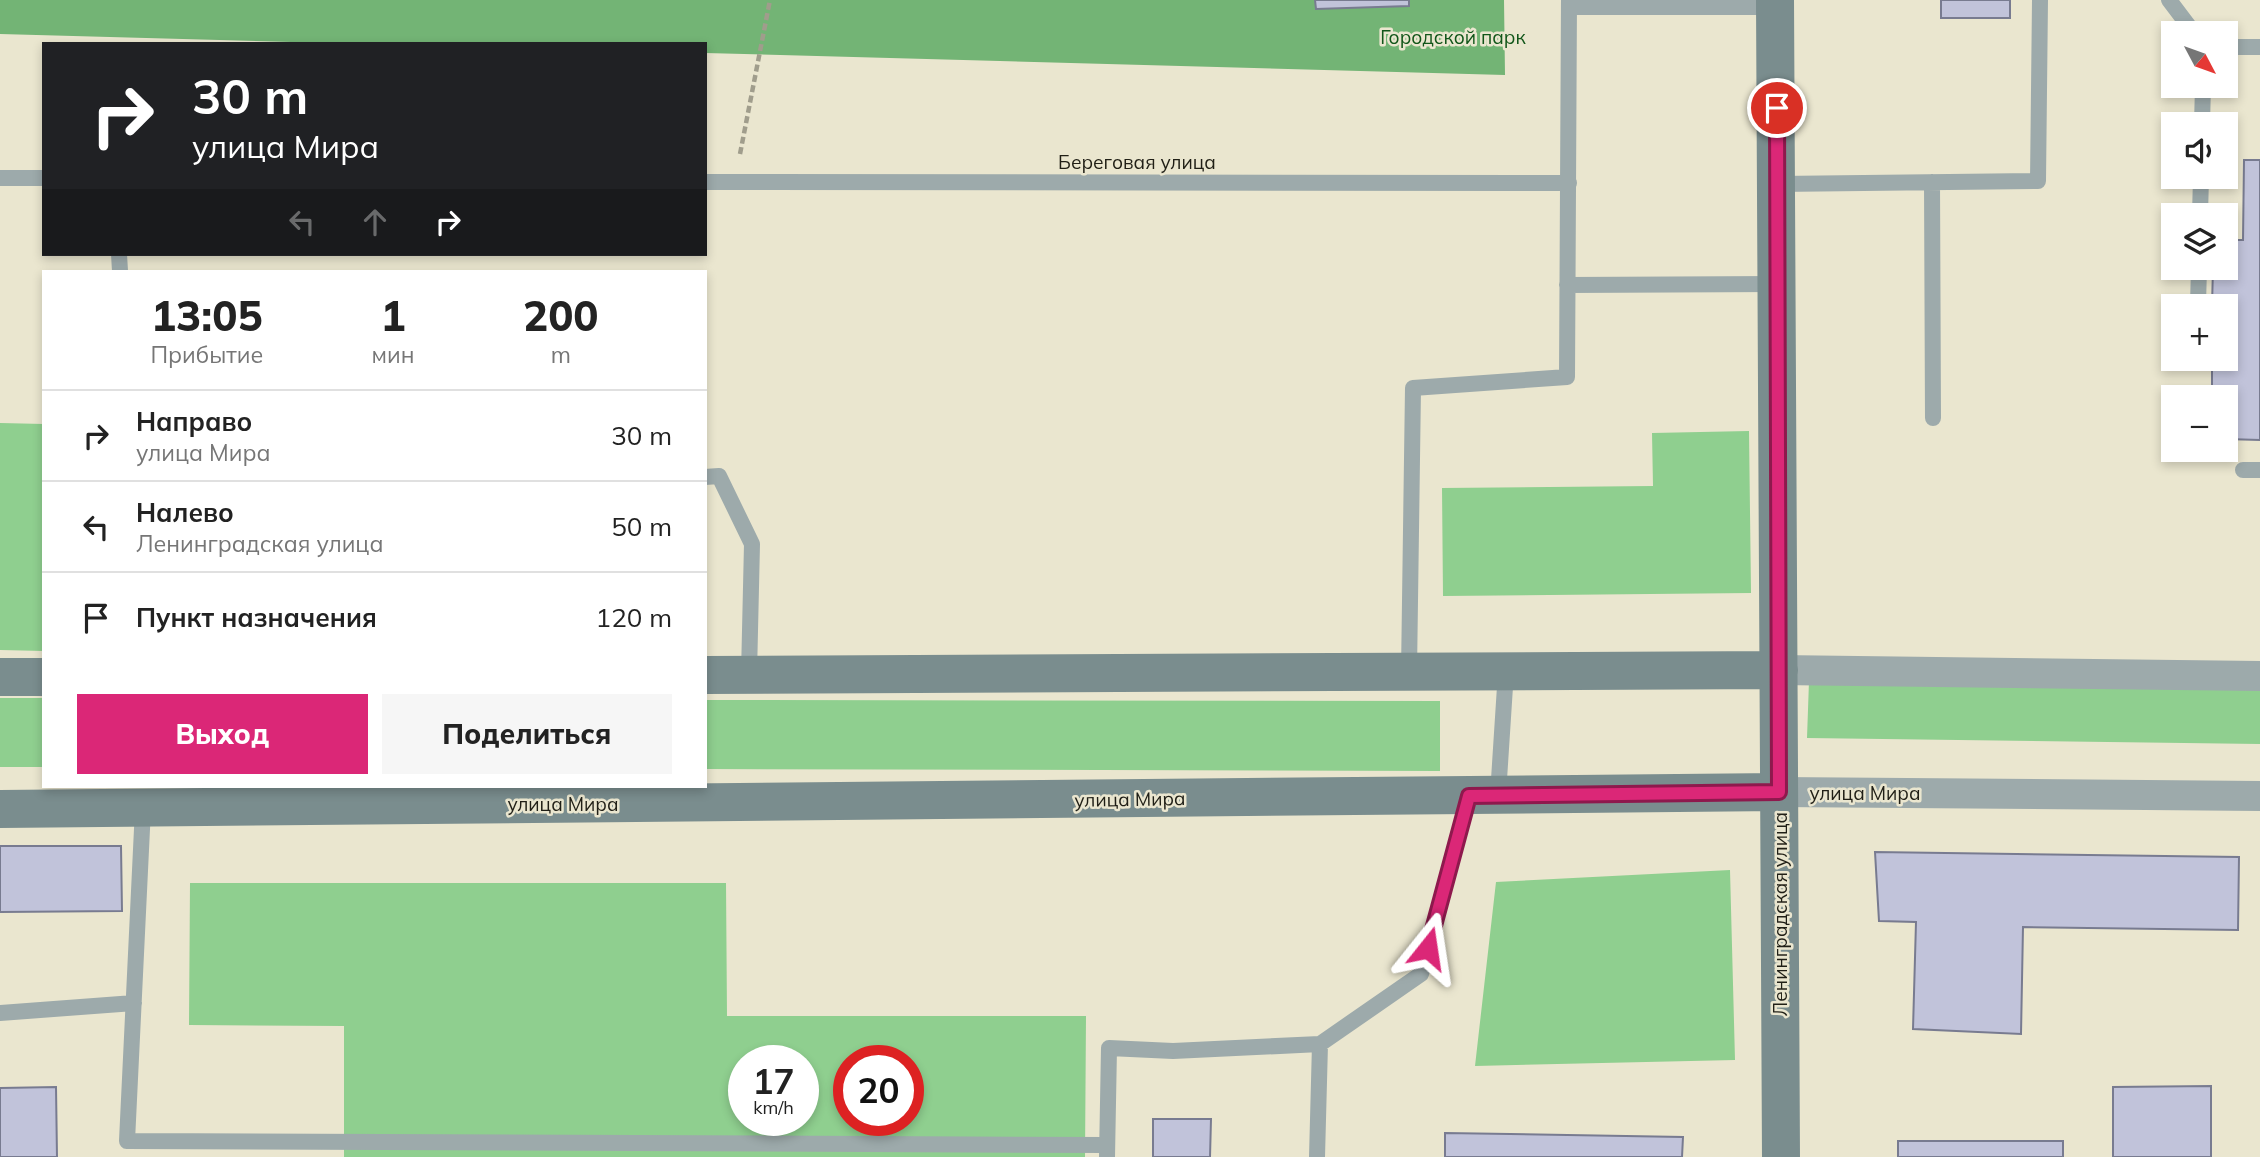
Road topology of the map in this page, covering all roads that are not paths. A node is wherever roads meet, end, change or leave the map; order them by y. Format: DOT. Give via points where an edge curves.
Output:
graph roads {
  1 [pos="2040,0"];
  2 [pos="2169,0"];
  3 [pos="1775,3"];
  4 [pos="1569,4"];
  5 [pos="2185,21"];
  6 [pos="2238,47"];
  7 [pos="2260,47"];
  8 [pos="0,178"];
  9 [pos="42,178"];
  10 [pos="707,182"];
  11 [pos="1932,182"];
  12 [pos="1569,183"];
  13 [pos="1778,184"];
  14 [pos="1777,284"];
  15 [pos="1567,285"];
  16 [pos="1933,418"];
  17 [pos="2243,470"];
  18 [pos="2260,470"];
  19 [pos="707,477"];
  20 [pos="1779,670"];
  21 [pos="1506,671"];
  22 [pos="1409,672"];
  23 [pos="707,674"];
  24 [pos="749,674"];
  25 [pos="2260,676"];
  26 [pos="0,677"];
  27 [pos="42,677"];
  28 [pos="1779,792"];
  29 [pos="1484,796"];
  30 [pos="2260,796"];
  31 [pos="143,807"];
  32 [pos="0,809"];
  33 [pos="134,1003"];
  34 [pos="0,1013"];
  35 [pos="1320,1044"];
  36 [pos="127,1149"];
  37 [pos="1107,1151"];
  38 [pos="1317,1157"];
  39 [pos="1781,1157"];
  1 -- 11 [label="lane" via="2038,181"];
  2 -- 5 [label="lane"];
  3 -- 4 [label="lane"];
  3 -- 13 [label="main road, Ленинградская улица"];
  4 -- 12 [label="lane"];
  6 -- 7 [label="lane"];
  8 -- 9 [label="lane"];
  10 -- 12 [label="lane, Береговая улица"];
  11 -- 13 [label="lane"];
  11 -- 16 [label="lane"];
  12 -- 15 [label="lane"];
  13 -- 14 [label="main road, Ленинградская улица"];
  14 -- 15 [label="lane"];
  14 -- 20 [label="main road, Ленинградская улица"];
  15 -- 22 [label="lane" via="1567,377 1413,388"];
  17 -- 18 [label="lane"];
  19 -- 24 [label="lane" via="719,476 752,544"];
  20 -- 21 [label="main road"];
  20 -- 25 [label="street"];
  20 -- 28 [label="main road, Ленинградская улица"];
  21 -- 22 [label="main road"];
  21 -- 29 [label="lane"];
  22 -- 24 [label="main road"];
  23 -- 24 [label="main road"];
  26 -- 27 [label="main road"];
  28 -- 29 [label="main road, улица Мира"];
  28 -- 30 [label="street, улица Мира"];
  28 -- 39 [label="main road, Ленинградская улица"];
  29 -- 31 [label="main road, улица Мира"];
  29 -- 35 [label="lane" via="1422,974"];
  31 -- 32 [label="main road, улица Мира"];
  31 -- 33 [label="lane"];
  33 -- 34 [label="lane"];
  33 -- 36 [label="lane"];
  35 -- 37 [label="lane" via="1173,1051 1109,1048"];
  35 -- 38 [label="lane"];
  36 -- 37 [label="lane"];
}
